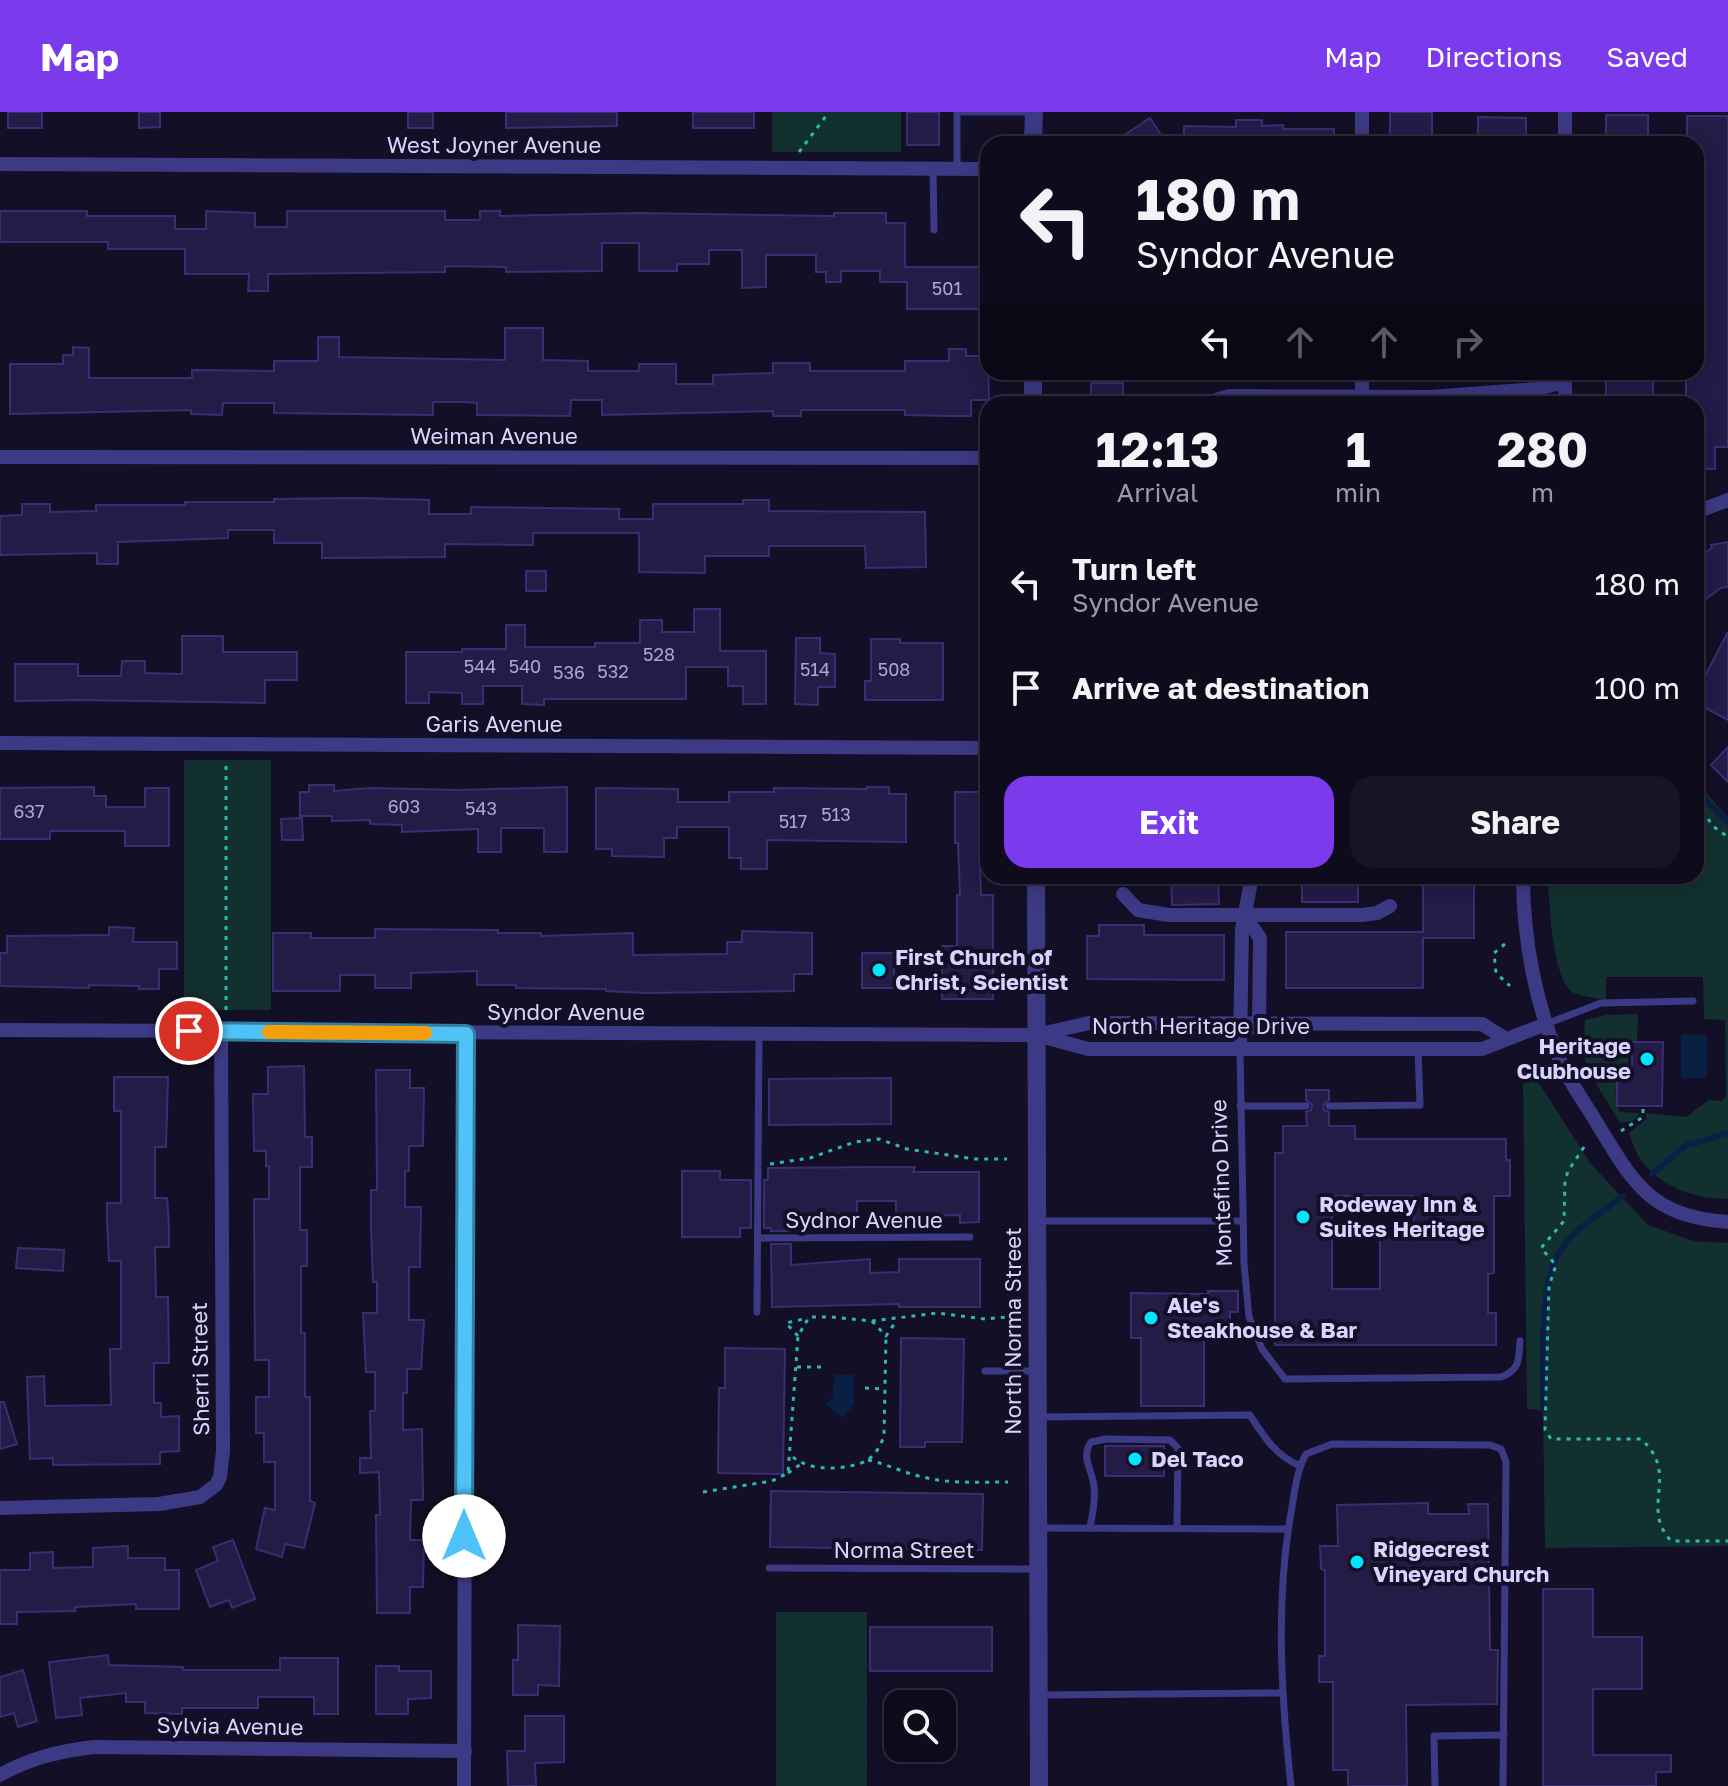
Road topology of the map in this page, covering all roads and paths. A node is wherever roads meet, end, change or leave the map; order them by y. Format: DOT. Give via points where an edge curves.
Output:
graph roads {
  1 [pos="829,112"];
  2 [pos="1034,112"];
  3 [pos="1362,112"];
  4 [pos="1565,112"];
  5 [pos="1033,136"];
  6 [pos="1362,136"];
  7 [pos="1565,136"];
  8 [pos="799,152"];
  9 [pos="0,164"];
  10 [pos="933,169"];
  11 [pos="957,169"];
  12 [pos="980,169"];
  13 [pos="934,230"];
  14 [pos="1557,380"];
  15 [pos="1440,396"];
  16 [pos="0,457"];
  17 [pos="980,458"];
  18 [pos="1728,500"];
  19 [pos="1704,509"];
  20 [pos="0,743"];
  21 [pos="980,748"];
  22 [pos="226,759"];
  23 [pos="1704,814"];
  24 [pos="1728,837"];
  25 [pos="1036,884"];
  26 [pos="1250,884"];
  27 [pos="1524,884"];
  28 [pos="1123,894"];
  29 [pos="1390,906"];
  30 [pos="1244,915"];
  31 [pos="1505,944"];
  32 [pos="1510,986"];
  33 [pos="1693,1001"];
  34 [pos="226,1010"];
  35 [pos="1242,1022"];
  36 [pos="1259,1023"];
  37 [pos="1546,1024"];
  38 [pos="0,1030"];
  39 [pos="221,1031"];
  40 [pos="466,1034"];
  41 [pos="759,1034"];
  42 [pos="1036,1035"];
  43 [pos="1506,1039"];
  44 [pos="1240,1049"];
  45 [pos="1418,1049"];
  46 [pos="1240,1106"];
  47 [pos="1306,1106"];
  48 [pos="1329,1106"];
  49 [pos="1643,1106"];
  50 [pos="1621,1131"];
  51 [pos="1584,1147"];
  52 [pos="1007,1159"];
  53 [pos="758,1166"];
  54 [pos="1037,1221"];
  55 [pos="1243,1221"];
  56 [pos="1728,1222"];
  57 [pos="970,1237"];
  58 [pos="758,1238"];
  59 [pos="757,1312"];
  60 [pos="809,1317"];
  61 [pos="1007,1317"];
  62 [pos="898,1318"];
  63 [pos="872,1321"];
  64 [pos="798,1336"];
  65 [pos="886,1336"];
  66 [pos="1520,1341"];
  67 [pos="797,1367"];
  68 [pos="827,1367"];
  69 [pos="985,1371"];
  70 [pos="1038,1371"];
  71 [pos="865,1388"];
  72 [pos="885,1389"];
  73 [pos="1038,1417"];
  74 [pos="791,1455"];
  75 [pos="868,1460"];
  76 [pos="801,1464"];
  77 [pos="1300,1466"];
  78 [pos="788,1473"];
  79 [pos="1008,1482"];
  80 [pos="703,1492"];
  81 [pos="1,1508"];
  82 [pos="1036,1528"];
  83 [pos="1090,1528"];
  84 [pos="1177,1528"];
  85 [pos="1288,1529"];
  86 [pos="1728,1541"];
  87 [pos="769,1568"];
  88 [pos="1038,1569"];
  89 [pos="1283,1693"];
  90 [pos="1038,1695"];
  91 [pos="1504,1735"];
  92 [pos="465,1751"];
  93 [pos="0,1775"];
  94 [pos="464,1786"];
  95 [pos="1039,1786"];
  96 [pos="1291,1786"];
  97 [pos="1435,1786"];
  98 [pos="1503,1786"];
  1 -- 8 [label="path"];
  2 -- 5 [label="street"];
  2 -- 11 [label="lane" via="957,112"];
  3 -- 6 [label="street"];
  4 -- 7 [label="street"];
  9 -- 10 [label="street, West Joyner Avenue"];
  10 -- 11 [label="street, West Joyner Avenue"];
  10 -- 13 [label="lane"];
  11 -- 12 [label="street, West Joyner Avenue"];
  14 -- 15 [label="street" via="1537,389"];
  16 -- 17 [label="street, Weiman Avenue"];
  18 -- 19 [label="street"];
  20 -- 21 [label="street, Garis Avenue"];
  22 -- 34 [label="path"];
  23 -- 24 [label="path"];
  25 -- 42 [label="street, North Norma Street"];
  26 -- 30 [label="street, Montefino Drive"];
  27 -- 37 [label="street" via="1529,952"];
  28 -- 30 [label="street" via="1138,910 1153,913"];
  29 -- 30 [label="street" via="1362,915"];
  30 -- 35 [label="street, Montefino Drive"];
  30 -- 36 [label="street" via="1260,938"];
  31 -- 32 [label="path" via="1494,953 1496,973"];
  33 -- 37 [label="lane" via="1601,1003"];
  35 -- 36 [label="street, North Heritage Drive"];
  35 -- 42 [label="street, North Heritage Drive" via="1089,1023"];
  35 -- 44 [label="street, Montefino Drive"];
  36 -- 43 [label="street, North Heritage Drive" via="1482,1024"];
  36 -- 44 [label="street"];
  37 -- 43 [label="street, North Heritage Drive"];
  37 -- 56 [label="street" via="1564,1069 1635,1181 1679,1213"];
  38 -- 39 [label="street, Syndor Avenue"];
  39 -- 40 [label="street, Syndor Avenue"];
  39 -- 81 [label="street, Sherri Street" via="220,1477 200,1497 159,1504"];
  40 -- 41 [label="street, Syndor Avenue"];
  40 -- 92 [label="street"];
  41 -- 42 [label="street, Syndor Avenue"];
  41 -- 53 [label="lane, Sydnor Avenue"];
  42 -- 44 [label="street, North Heritage Drive" via="1088,1049"];
  42 -- 54 [label="street, North Norma Street"];
  43 -- 45 [label="street, North Heritage Drive" via="1482,1049"];
  44 -- 45 [label="street, North Heritage Drive"];
  44 -- 46 [label="lane, Montefino Drive"];
  45 -- 48 [label="lane" via="1420,1105"];
  46 -- 47 [label="lane"];
  46 -- 55 [label="lane, Montefino Drive"];
  49 -- 50 [label="path" via="1643,1117"];
  51 -- 86 [label="path" via="1565,1181 1564,1221 1541,1248 1554,1262 1545,1430 1551,1439 1641,1439 1661,1470 1656,1507 1665,1535 1671,1541"];
  52 -- 53 [label="path" via="907,1149 879,1139"];
  53 -- 58 [label="lane, Sydnor Avenue"];
  54 -- 55 [label="lane"];
  54 -- 70 [label="street, North Norma Street"];
  55 -- 66 [label="lane, Montefino Drive" via="1249,1317 1262,1349 1285,1379 1501,1377 1519,1364"];
  57 -- 58 [label="lane, Sydnor Avenue"];
  58 -- 59 [label="lane, Sydnor Avenue"];
  60 -- 63 [label="path"];
  60 -- 64 [label="path"];
  60 -- 64 [label="path" via="786,1323"];
  61 -- 62 [label="path" via="937,1313"];
  62 -- 63 [label="path"];
  62 -- 65 [label="path"];
  63 -- 65 [label="path"];
  64 -- 67 [label="path"];
  65 -- 72 [label="path"];
  67 -- 68 [label="path"];
  67 -- 74 [label="path"];
  69 -- 70 [label="lane"];
  70 -- 73 [label="street, North Norma Street"];
  71 -- 72 [label="path"];
  72 -- 75 [label="path" via="884,1436"];
  73 -- 77 [label="lane" via="1250,1415 1267,1442"];
  73 -- 82 [label="street, North Norma Street"];
  74 -- 76 [label="path"];
  74 -- 78 [label="path"];
  75 -- 76 [label="path" via="839,1467"];
  75 -- 79 [label="path" via="923,1477"];
  76 -- 78 [label="path"];
  77 -- 85 [label="lane"];
  77 -- 91 [label="lane" via="1306,1454 1332,1444 1501,1449 1506,1462"];
  78 -- 80 [label="path" via="772,1481"];
  82 -- 83 [label="lane"];
  82 -- 88 [label="street, North Norma Street"];
  83 -- 84 [label="lane"];
  83 -- 84 [label="lane" via="1094,1485 1086,1449 1091,1442 1106,1439 1175,1443 1180,1454"];
  84 -- 85 [label="lane"];
  85 -- 89 [label="lane"];
  87 -- 88 [label="lane, Norma Street"];
  88 -- 90 [label="street, North Norma Street"];
  89 -- 90 [label="lane"];
  89 -- 96 [label="lane"];
  90 -- 95 [label="street, North Norma Street"];
  91 -- 97 [label="lane" via="1434,1736"];
  91 -- 98 [label="lane"];
  92 -- 93 [label="street, Sylvia Avenue" via="94,1747 63,1750"];
  92 -- 94 [label="street"];
}
